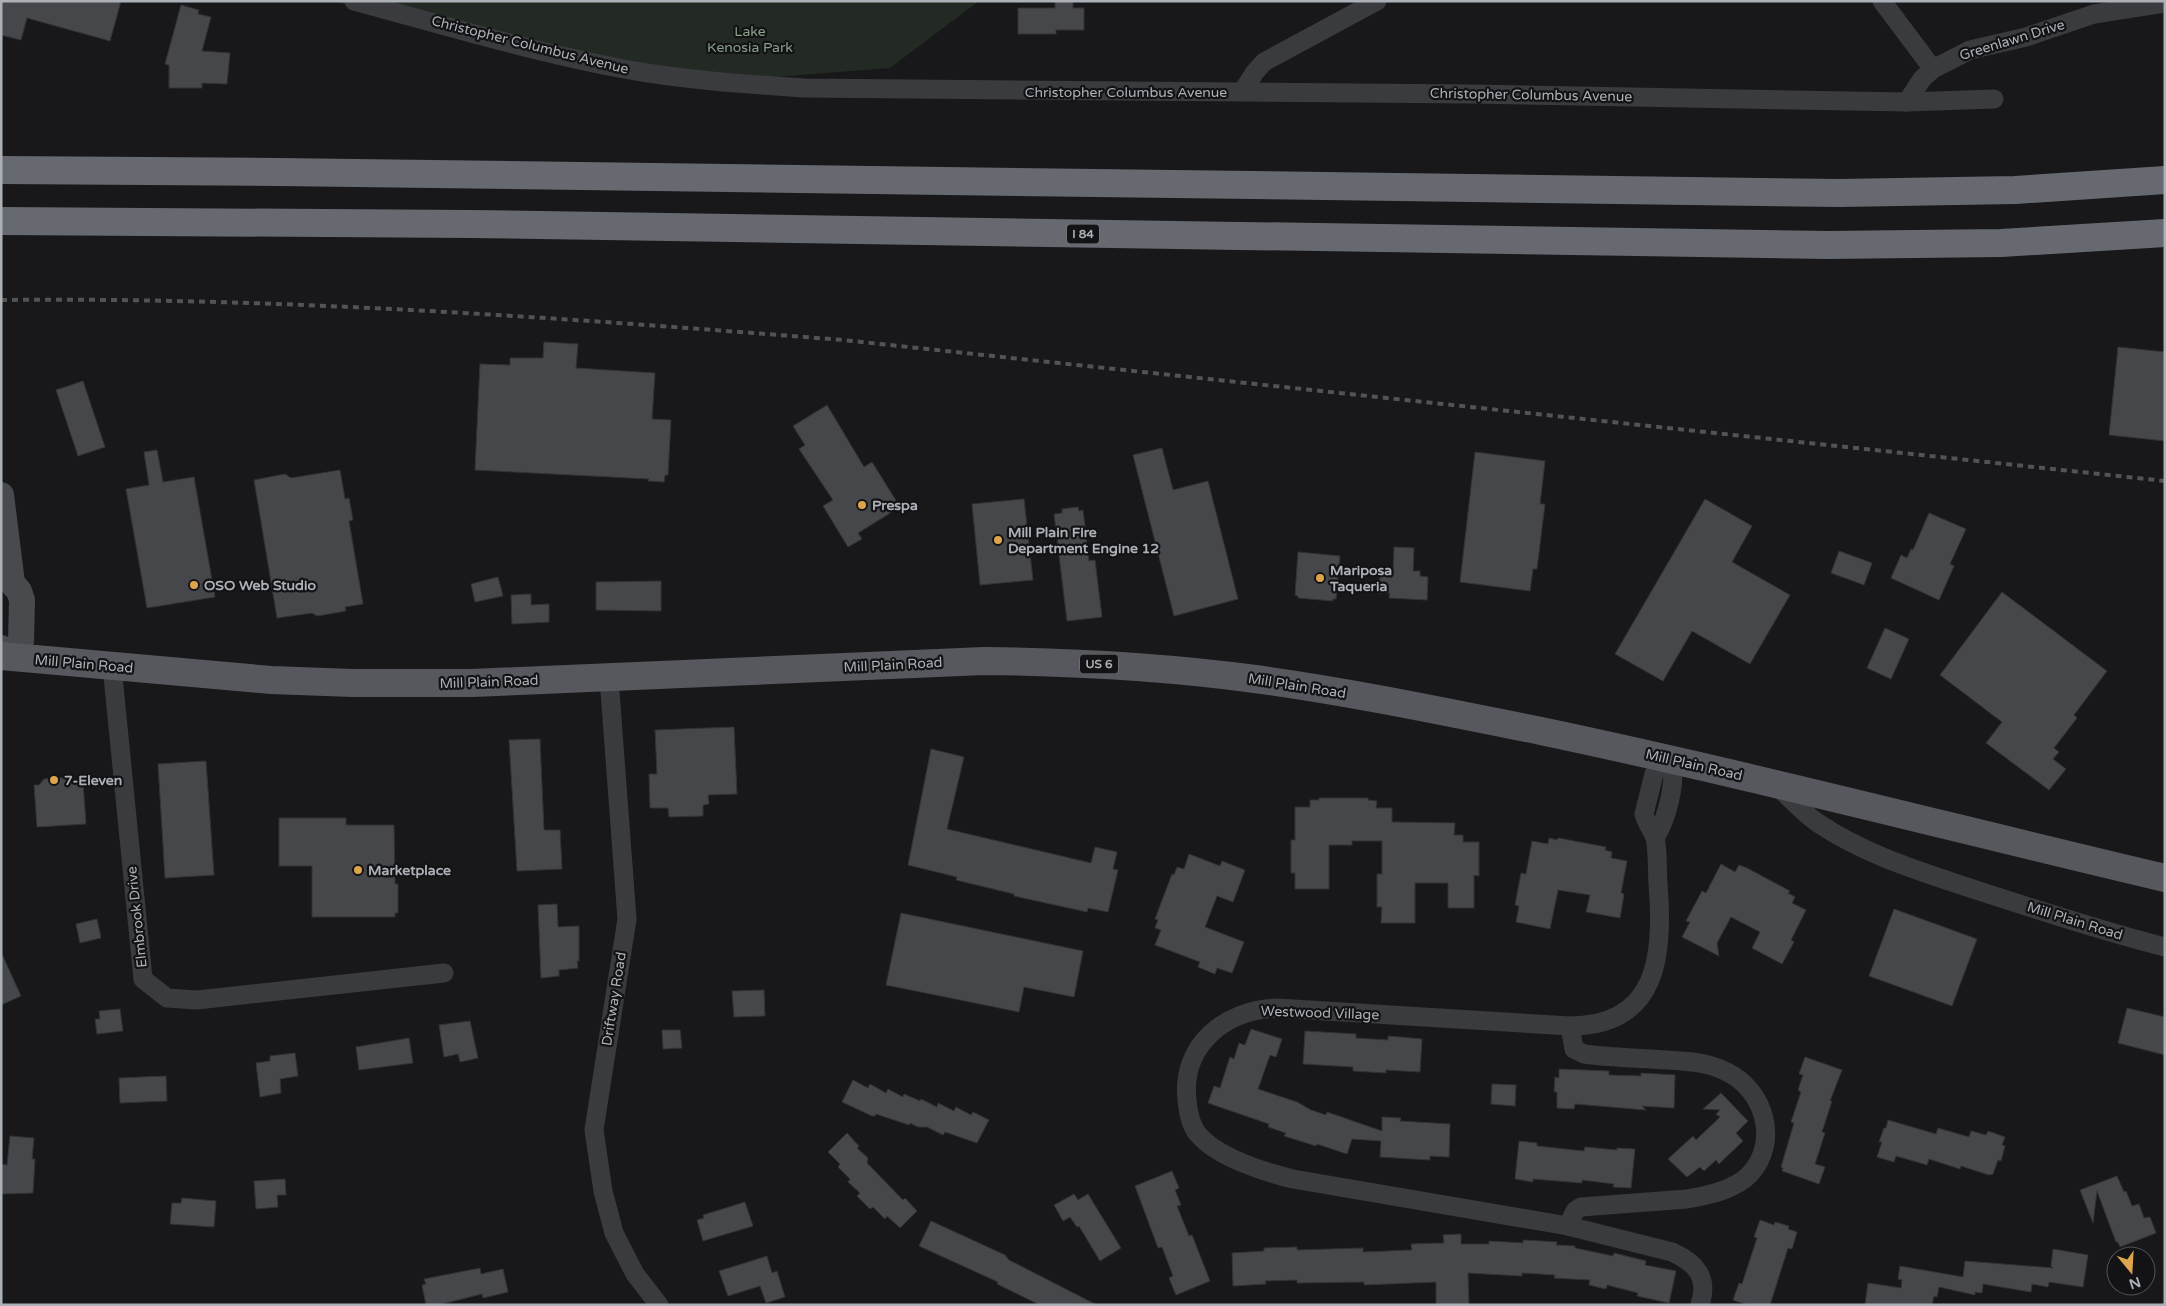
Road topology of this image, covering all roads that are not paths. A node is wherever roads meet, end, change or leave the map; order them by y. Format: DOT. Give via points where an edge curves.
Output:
graph roads {
  1 [pos="354,1"];
  2 [pos="1377,1"];
  3 [pos="2165,3"];
  4 [pos="1892,6"];
  5 [pos="2096,8"];
  6 [pos="1933,69"];
  7 [pos="1242,92"];
  8 [pos="1994,99"];
  9 [pos="1906,102"];
  10 [pos="1,170"];
  11 [pos="2165,180"];
  12 [pos="1,221"];
  13 [pos="2165,233"];
  14 [pos="1,495"];
  15 [pos="7,588"];
  16 [pos="5,654"];
  17 [pos="112,666"];
  18 [pos="609,678"];
  19 [pos="1671,759"];
  20 [pos="1775,784"];
  21 [pos="2165,878"];
  22 [pos="2165,947"];
  23 [pos="444,972"];
  24 [pos="1570,1026"];
  25 [pos="1568,1226"];
  26 [pos="659,1305"];
  27 [pos="1700,1305"];
  1 -- 7 [label="street, Christopher Columbus Avenue" via="591,62 655,74 746,84 865,89"];
  2 -- 7 [label="street" via="1264,62"];
  3 -- 5 [label="street, Greenlawn Drive"];
  4 -- 6 [label="street"];
  5 -- 6 [label="street, Greenlawn Drive" via="2026,37 1970,50"];
  6 -- 9 [label="street, Greenlawn Drive"];
  7 -- 9 [label="street, Christopher Columbus Avenue"];
  8 -- 9 [label="street, Christopher Columbus Avenue"];
  10 -- 11 [label="highway" via="1866,193 2032,189"];
  12 -- 13 [label="highway, I 84" via="480,224 1828,245 2001,243"];
  14 -- 15 [label="street"];
  15 -- 16 [label="street" via="19,591 22,600 22,641"];
  16 -- 17 [label="main road, Mill Plain Road / US 6"];
  17 -- 18 [label="main road, Mill Plain Road / US 6" via="353,683"];
  17 -- 23 [label="street, Elmbrook Drive" via="143,979 167,998 197,1000"];
  18 -- 19 [label="main road, Mill Plain Road / US 6" via="984,661 1119,665 1324,689"];
  18 -- 26 [label="street, Driftway Road" via="627,919 594,1130 602,1190 614,1233 634,1274"];
  19 -- 20 [label="main road, Mill Plain Road / US 6"];
  19 -- 24 [label="street, Westwood Village" via="1674,778 1663,822 1655,838 1659,944 1646,988 1635,1005 1619,1016 1587,1026"];
  20 -- 21 [label="main road, Mill Plain Road / US 6"];
  20 -- 22 [label="street, Mill Plain Road" via="1816,822 1882,856 2102,931"];
  24 -- 25 [label="street" via="1574,1049 1584,1054 1698,1062 1728,1072 1750,1088 1757,1098 1763,1109 1765,1133 1760,1160 1750,1174 1734,1185 1703,1196 1678,1200 1581,1207 1575,1211"];
  24 -- 25 [label="street, Westwood Village" via="1278,1008 1254,1010 1232,1018 1212,1031 1193,1061 1186,1096 1196,1132 1219,1150 1250,1165 1293,1179"];
  25 -- 27 [label="street, Westwood Village" via="1685,1257 1702,1279"];
}
